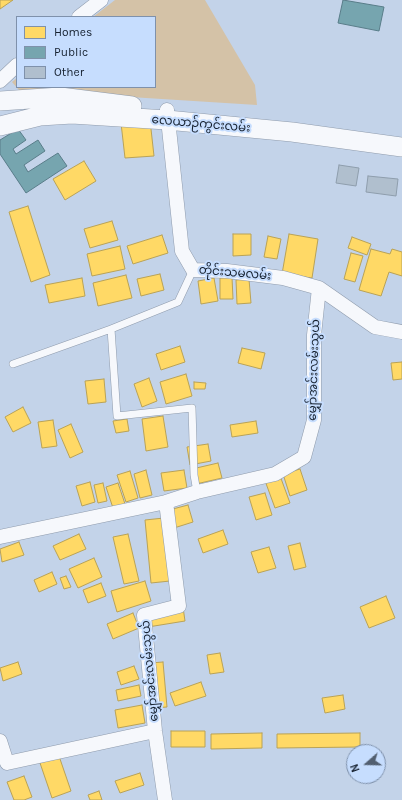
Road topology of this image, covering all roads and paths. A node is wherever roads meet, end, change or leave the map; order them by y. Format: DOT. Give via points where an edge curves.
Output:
graph roads {
  1 [pos="101,0"];
  2 [pos="79,16"];
  3 [pos="16,67"];
  4 [pos="0,81"];
  5 [pos="0,101"];
  6 [pos="167,115"];
  7 [pos="0,126"];
  8 [pos="402,136"];
  9 [pos="402,147"];
  10 [pos="193,270"];
  11 [pos="319,288"];
  12 [pos="111,329"];
  13 [pos="402,332"];
  14 [pos="13,364"];
  15 [pos="197,492"];
  16 [pos="166,502"];
  17 [pos="0,537"];
  18 [pos="155,731"];
  19 [pos="0,741"];
  20 [pos="166,800"];
  1 -- 2 [label="street"];
  3 -- 4 [label="street"];
  5 -- 6 [label="street, လေယာဉ်ကွင်းလမ်း" via="60,97"];
  6 -- 7 [label="street, လေယာဉ်ကွင်းလမ်း" via="40,116"];
  6 -- 8 [label="street, လေယာဉ်ကွင်းလမ်း"];
  6 -- 9 [label="street, လေယာဉ်ကွင်းလမ်း"];
  6 -- 10 [label="street, တိုင်းသမလမ်း" via="182,251"];
  10 -- 11 [label="street, တိုင်းသမလမ်း" via="284,278"];
  10 -- 12 [label="lane" via="178,302"];
  11 -- 13 [label="street, တိုင်းသမလမ်း" via="375,327"];
  11 -- 15 [label="street, မျှော်အင်းလမ်းသွယ်" via="314,335 314,420 304,457 274,474"];
  12 -- 14 [label="lane"];
  12 -- 15 [label="lane" via="117,416 192,408"];
  15 -- 16 [label="street, မျှော်အင်းလမ်းသွယ်"];
  16 -- 17 [label="street"];
  16 -- 18 [label="street, မျှော်အင်းလမ်းသွယ်" via="179,606 144,615"];
  18 -- 19 [label="street" via="7,763"];
  18 -- 20 [label="street, မျှော်အင်းလမ်းသွယ်"];
}
